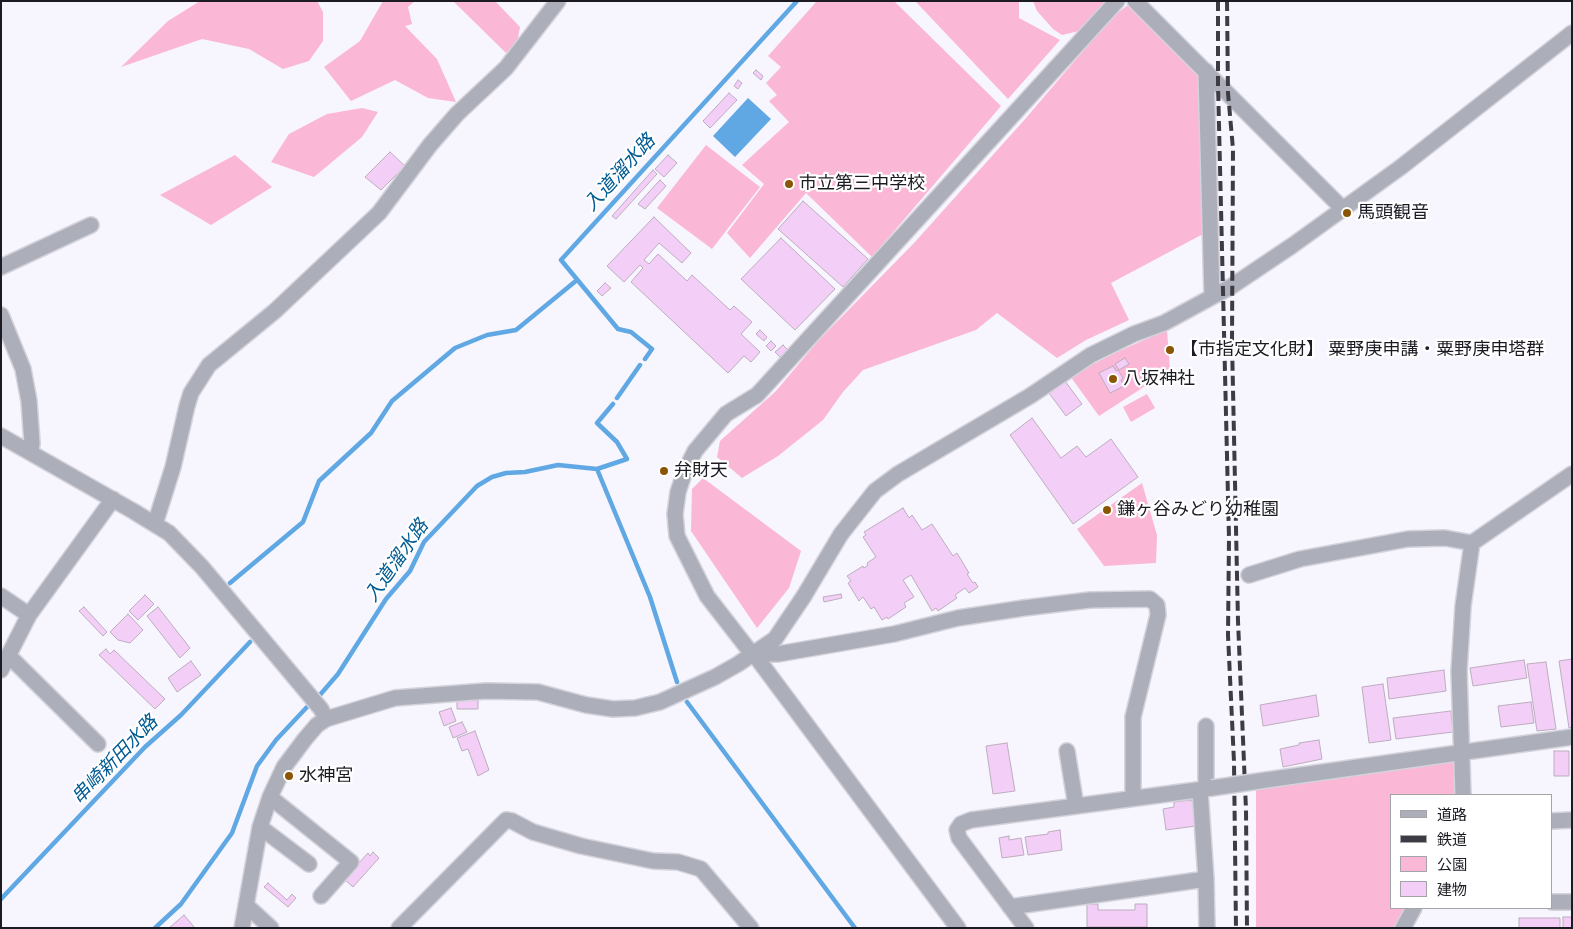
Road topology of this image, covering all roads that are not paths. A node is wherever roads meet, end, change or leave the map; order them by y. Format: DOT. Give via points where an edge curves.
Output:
graph roads {
  1 [pos="558,1"];
  2 [pos="1117,1"];
  3 [pos="1135,1"];
  4 [pos="1572,33"];
  5 [pos="1206,71"];
  6 [pos="1343,209"];
  7 [pos="91,225"];
  8 [pos="1,267"];
  9 [pos="1212,296"];
  10 [pos="1,315"];
  11 [pos="1,436"];
  12 [pos="31,452"];
  13 [pos="1572,474"];
  14 [pos="113,499"];
  15 [pos="156,524"];
  16 [pos="1472,543"];
  17 [pos="1249,575"];
  18 [pos="1,596"];
  19 [pos="29,615"];
  20 [pos="753,654"];
  21 [pos="5,663"];
  22 [pos="326,718"];
  23 [pos="1206,726"];
  24 [pos="1572,737"];
  25 [pos="98,744"];
  26 [pos="1067,751"];
  27 [pos="1462,752"];
  28 [pos="1206,789"];
  29 [pos="1463,794"];
  30 [pos="270,797"];
  31 [pos="1133,798"];
  32 [pos="1076,806"];
  33 [pos="1572,820"];
  34 [pos="1553,821"];
  35 [pos="260,827"];
  36 [pos="308,864"];
  37 [pos="1206,879"];
  38 [pos="321,896"];
  39 [pos="1553,902"];
  40 [pos="1572,902"];
  41 [pos="247,906"];
  42 [pos="1010,907"];
  43 [pos="1413,909"];
  44 [pos="242,928"];
  45 [pos="271,928"];
  46 [pos="399,928"];
  47 [pos="751,928"];
  48 [pos="958,928"];
  49 [pos="1026,928"];
  50 [pos="1206,928"];
  51 [pos="1403,928"];
  1 -- 15 [label="street" via="506,68 457,114 430,145 379,213 281,305 209,365 186,406"];
  2 -- 20 [label="street" via="757,395 726,414 695,451 678,492 674,514 677,536 707,596"];
  3 -- 5 [label="street"];
  4 -- 6 [label="street"];
  5 -- 6 [label="street"];
  5 -- 9 [label="street"];
  6 -- 9 [label="street" via="1232,286"];
  7 -- 8 [label="street"];
  9 -- 20 [label="street" via="1164,322 1091,354 1030,396 875,491 841,534 775,639"];
  10 -- 12 [label="street" via="23,369 29,401"];
  11 -- 12 [label="street"];
  12 -- 14 [label="street"];
  13 -- 16 [label="street"];
  14 -- 15 [label="street"];
  14 -- 19 [label="street"];
  15 -- 22 [label="street" via="202,567"];
  16 -- 17 [label="street" via="1445,538 1408,539 1300,559"];
  16 -- 27 [label="street" via="1462,606 1459,671"];
  18 -- 19 [label="street"];
  19 -- 21 [label="street"];
  20 -- 22 [label="street" via="660,702 635,708 613,709 538,692 486,691 395,698"];
  20 -- 31 [label="street" via="778,654 1024,608 1090,600 1150,599 1157,605 1158,614 1133,717"];
  20 -- 48 [label="street"];
  21 -- 25 [label="street"];
  22 -- 30 [label="street" via="284,767"];
  23 -- 28 [label="street"];
  24 -- 27 [label="street"];
  26 -- 32 [label="street"];
  27 -- 28 [label="street, bridge"];
  27 -- 29 [label="street"];
  28 -- 31 [label="street"];
  28 -- 37 [label="street"];
  30 -- 35 [label="street"];
  30 -- 38 [label="street" via="351,862"];
  31 -- 32 [label="street"];
  32 -- 42 [label="street" via="972,820 961,824 957,830 959,838"];
  33 -- 34 [label="street"];
  35 -- 36 [label="street"];
  35 -- 41 [label="street"];
  37 -- 42 [label="street"];
  37 -- 50 [label="street"];
  39 -- 40 [label="street"];
  41 -- 44 [label="street"];
  41 -- 45 [label="street"];
  42 -- 49 [label="street"];
  43 -- 51 [label="street"];
  46 -- 47 [label="street" via="506,820 581,846 701,868"];
}
